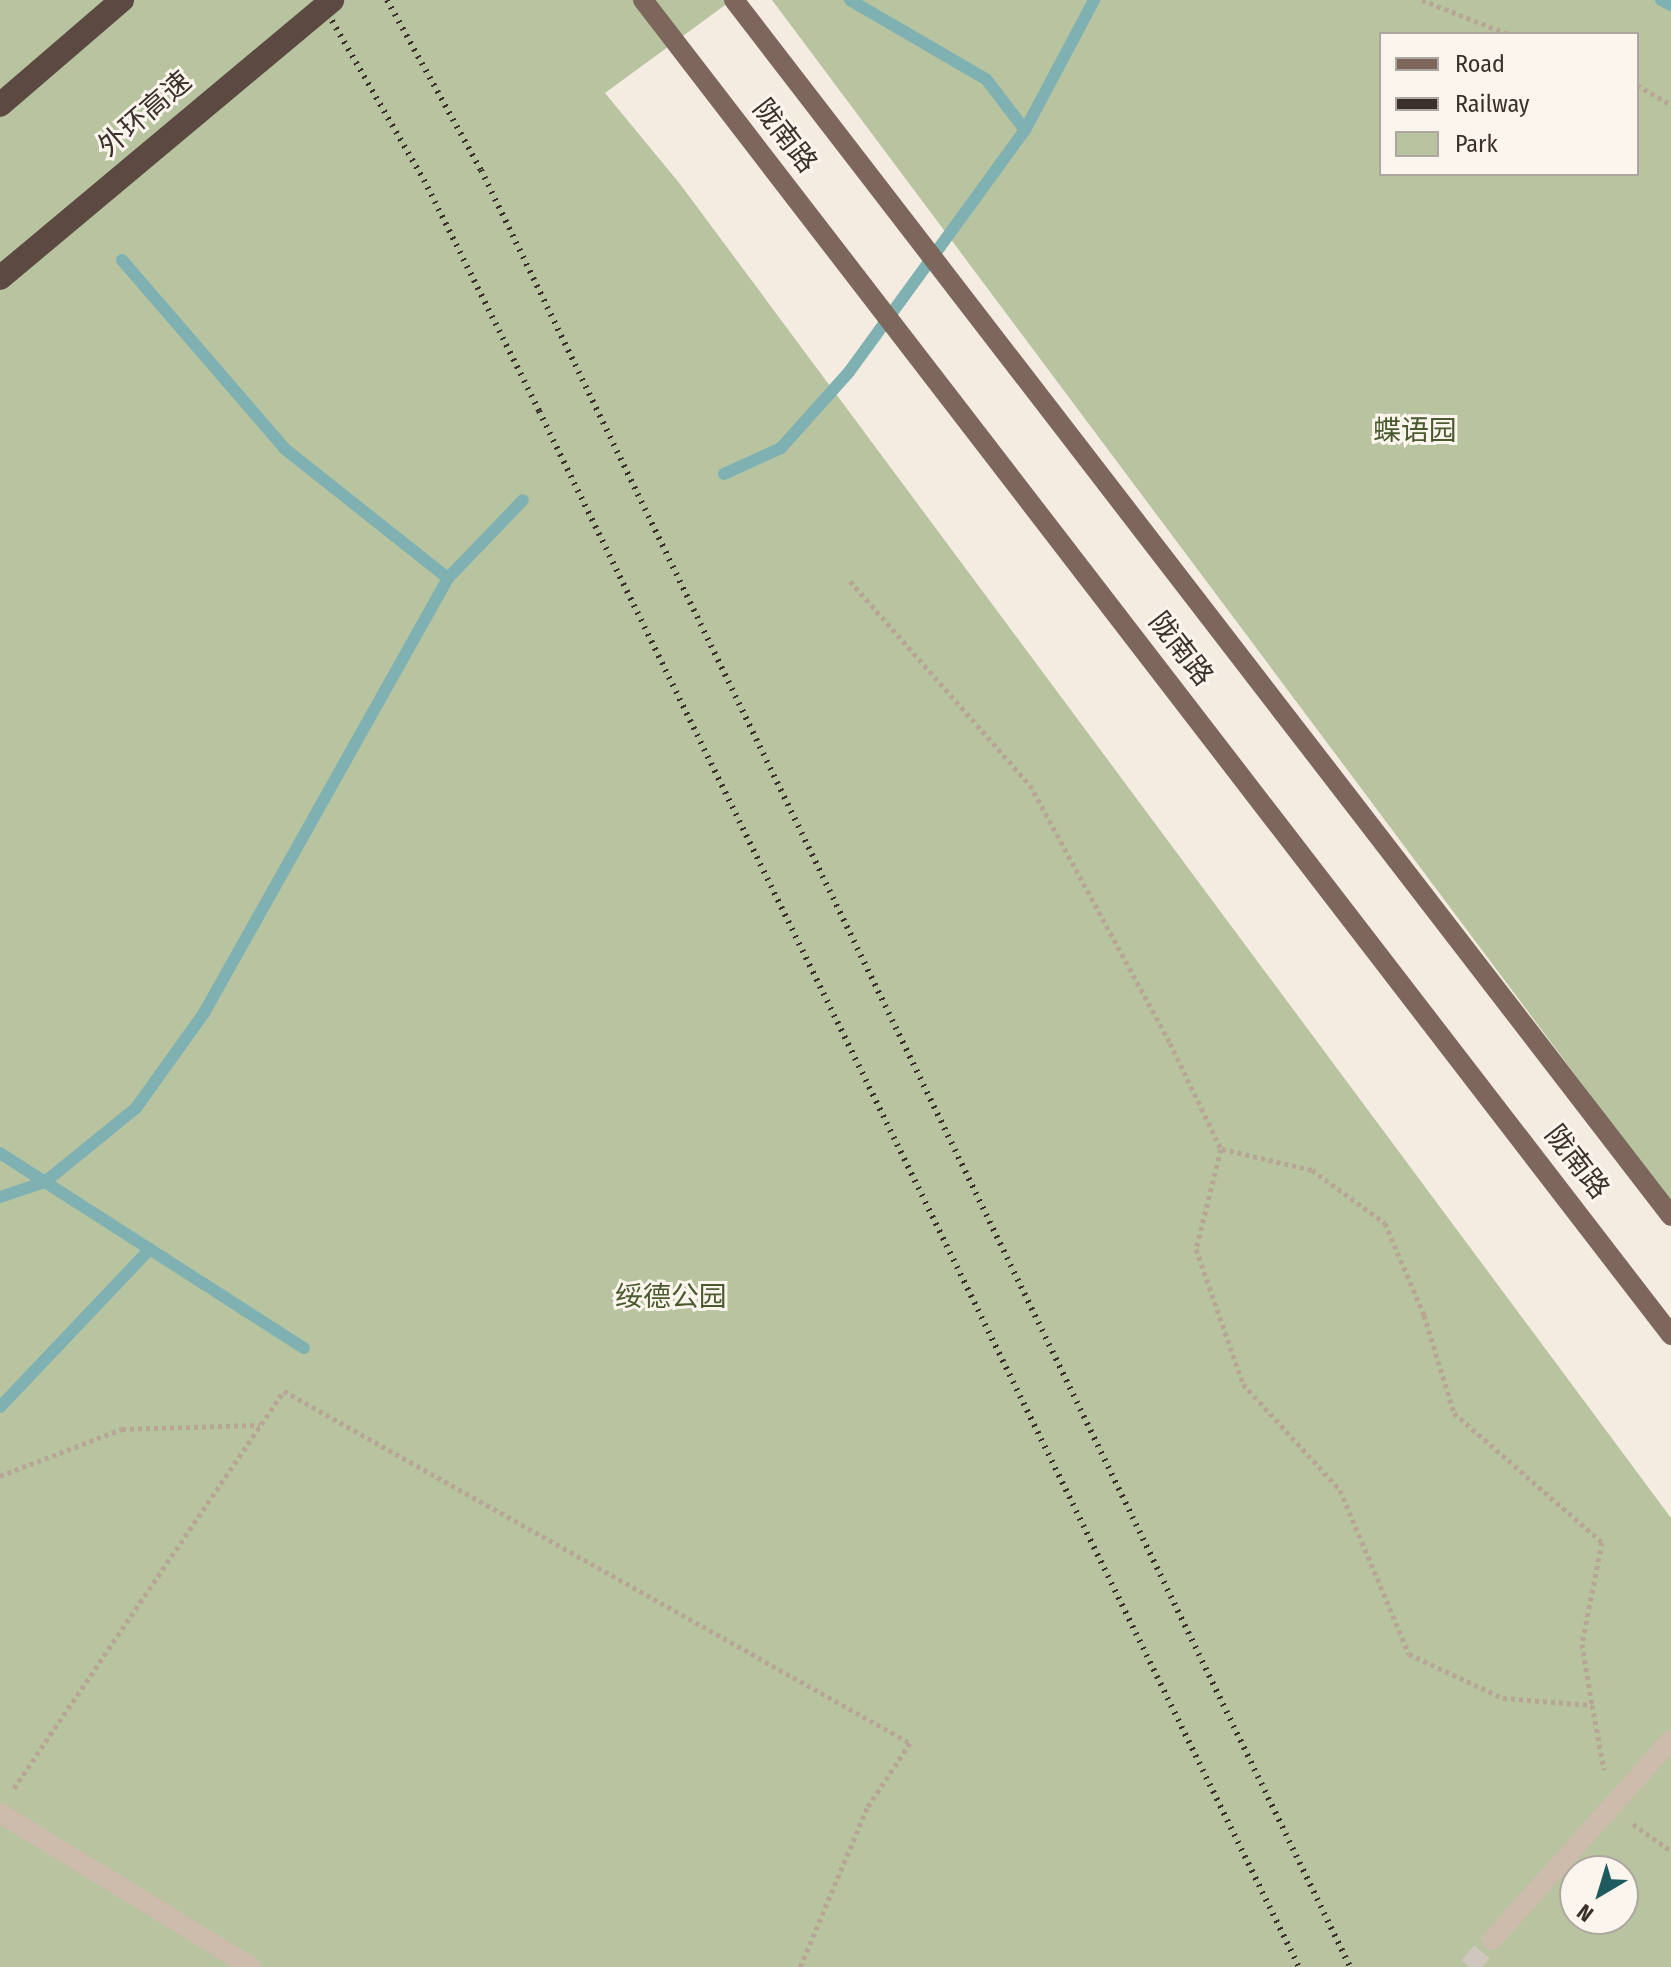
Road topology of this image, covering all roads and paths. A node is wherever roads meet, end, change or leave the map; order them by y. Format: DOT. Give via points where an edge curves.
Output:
graph roads {
  1 [pos="122,0"];
  2 [pos="332,0"];
  3 [pos="643,0"];
  4 [pos="734,0"];
  5 [pos="1422,0"];
  6 [pos="1503,32"];
  7 [pos="1639,86"];
  8 [pos="0,105"];
  9 [pos="1671,105"];
  10 [pos="0,278"];
  11 [pos="850,581"];
  12 [pos="1221,1149"];
  13 [pos="1671,1216"];
  14 [pos="1671,1335"];
  15 [pos="261,1425"];
  16 [pos="0,1476"];
  17 [pos="1592,1705"];
  18 [pos="1671,1740"];
  19 [pos="4,1804"];
  20 [pos="1610,1808"];
  21 [pos="1671,1851"];
  22 [pos="1492,1940"];
  23 [pos="251,1967"];
  24 [pos="800,1967"];
  1 -- 8 [label="highway"];
  2 -- 10 [label="highway, 外环高速, bridge"];
  3 -- 14 [label="main road, 陇南路"];
  4 -- 13 [label="main road, 陇南路"];
  5 -- 6 [label="path"];
  7 -- 9 [label="path"];
  11 -- 12 [label="path" via="1030,785"];
  12 -- 17 [label="path" via="1312,1170 1385,1223 1424,1315 1454,1413 1602,1542 1582,1644"];
  12 -- 17 [label="path" via="1196,1249 1243,1384 1340,1490 1409,1654 1503,1698"];
  15 -- 16 [label="path" via="122,1429"];
  15 -- 19 [label="path"];
  15 -- 24 [label="path" via="284,1391 910,1743 867,1808"];
  17 -- 20 [label="path"];
  18 -- 20 [label="street"];
  19 -- 23 [label="street"];
  20 -- 21 [label="path"];
  20 -- 22 [label="street"];
}
